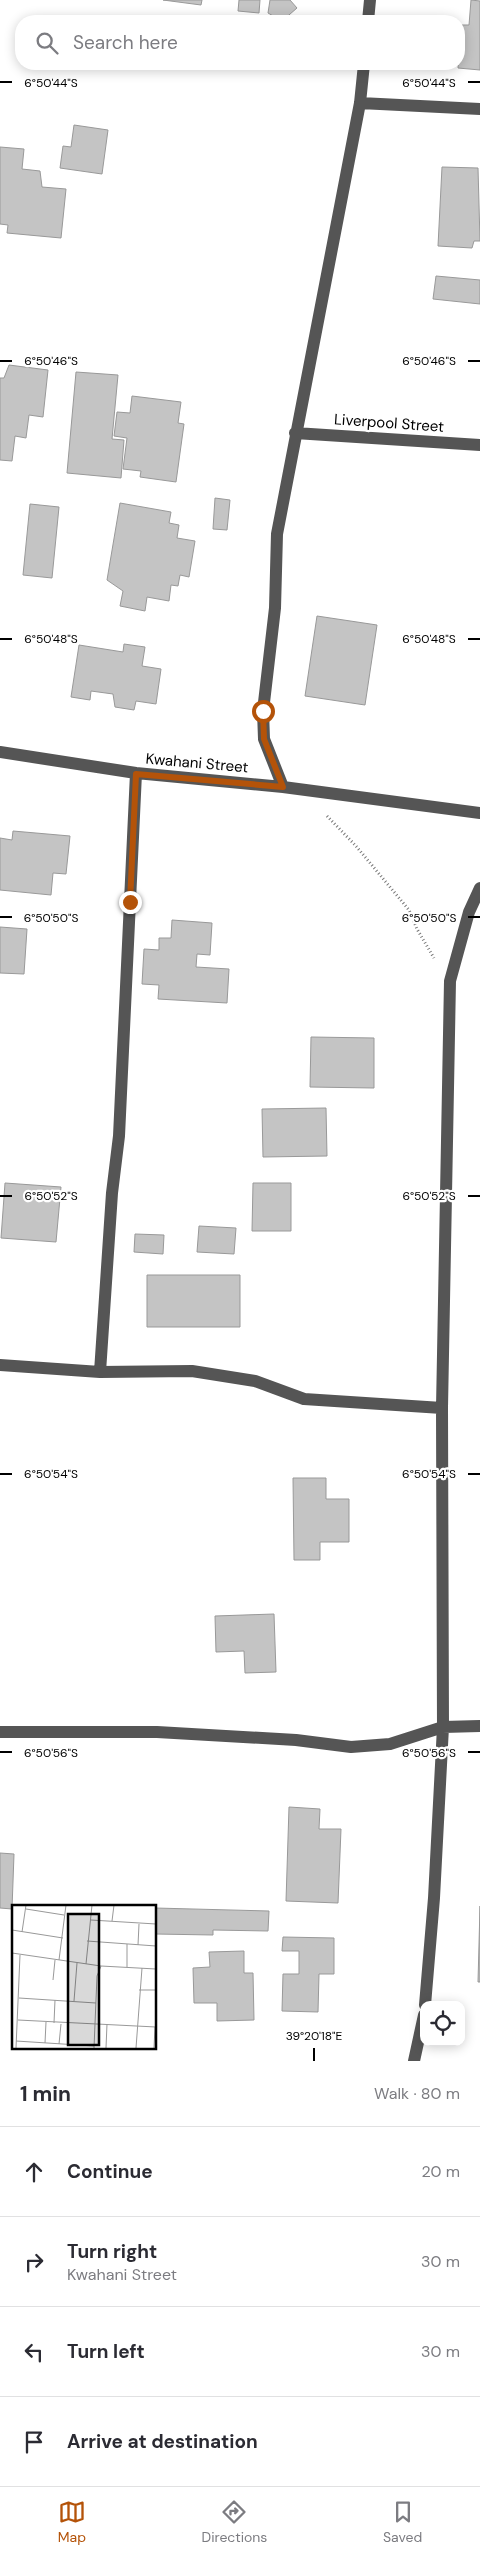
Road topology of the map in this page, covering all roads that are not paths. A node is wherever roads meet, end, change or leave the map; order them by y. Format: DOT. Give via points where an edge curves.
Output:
graph roads {
  1 [pos="370,0"];
  2 [pos="369,15"];
  3 [pos="363,70"];
  4 [pos="360,103"];
  5 [pos="480,109"];
  6 [pos="295,433"];
  7 [pos="480,445"];
  8 [pos="0,752"];
  9 [pos="136,774"];
  10 [pos="283,787"];
  11 [pos="480,813"];
  12 [pos="480,888"];
  13 [pos="0,1366"];
  14 [pos="100,1372"];
  15 [pos="442,1408"];
  16 [pos="480,1726"];
  17 [pos="443,1727"];
  18 [pos="0,1732"];
  19 [pos="425,2001"];
  20 [pos="420,2033"];
  21 [pos="414,2061"];
  1 -- 2 [label="street"];
  3 -- 4 [label="street"];
  4 -- 5 [label="street"];
  4 -- 6 [label="street"];
  6 -- 7 [label="street, Liverpool Street"];
  6 -- 10 [label="street" via="277,534 275,608 263,711 264,739"];
  8 -- 9 [label="street, Kwahani Street"];
  9 -- 10 [label="street, Kwahani Street"];
  9 -- 14 [label="street" via="119,1136"];
  10 -- 11 [label="street, Kwahani Street"];
  12 -- 15 [label="street" via="469,912 450,981"];
  13 -- 14 [label="street"];
  14 -- 15 [label="street" via="192,1371 254,1381 304,1399"];
  15 -- 17 [label="street"];
  16 -- 17 [label="street"];
  17 -- 18 [label="street" via="390,1744 351,1747 296,1740 157,1732"];
  17 -- 19 [label="street"];
  20 -- 21 [label="street"];
}
